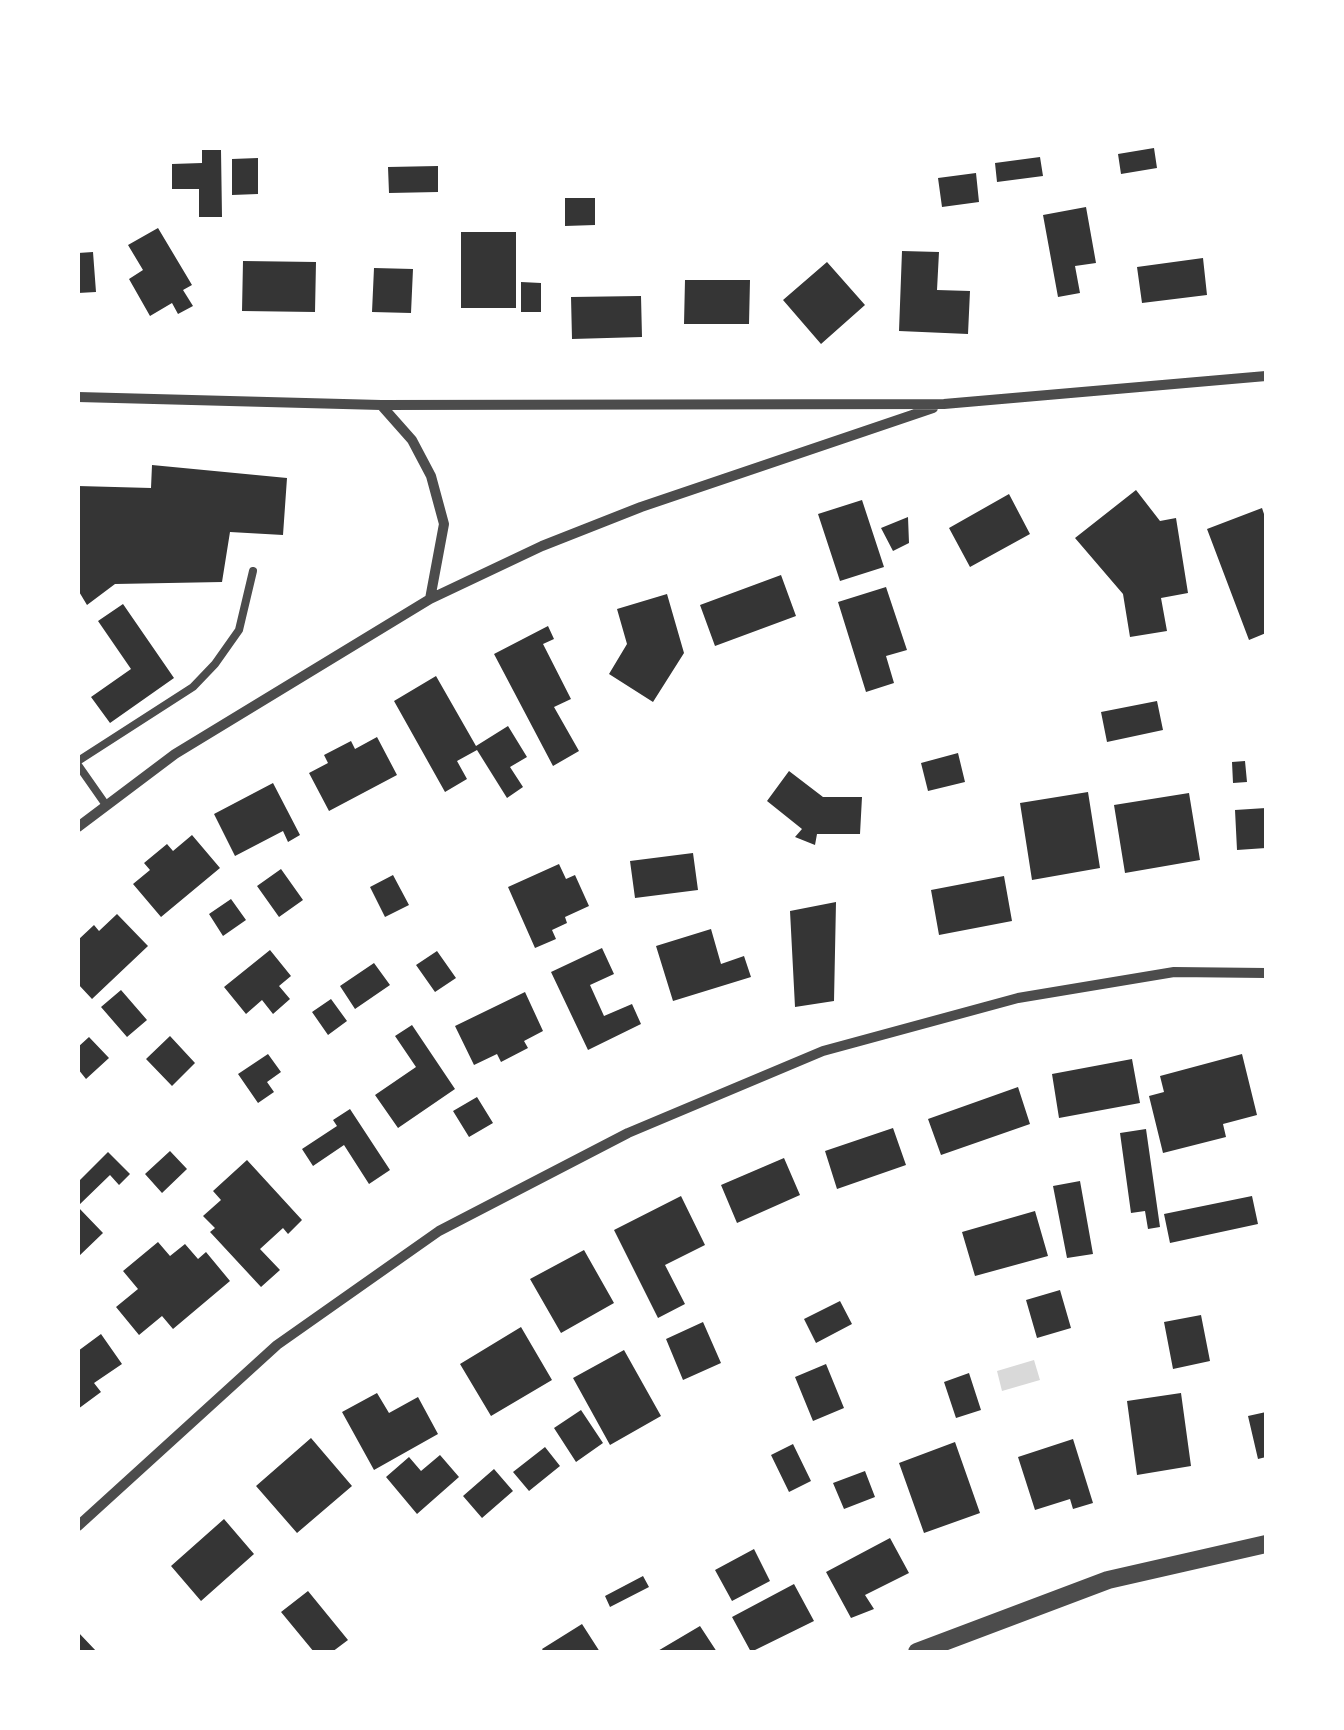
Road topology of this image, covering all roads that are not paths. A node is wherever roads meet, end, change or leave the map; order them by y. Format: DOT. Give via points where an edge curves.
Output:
graph roads {
  1 [pos="1266,376"];
  2 [pos="78,397"];
  3 [pos="944,404"];
  4 [pos="381,405"];
  5 [pos="252,571"];
  6 [pos="430,599"];
  7 [pos="78,763"];
  8 [pos="106,805"];
  9 [pos="78,826"];
  10 [pos="1266,973"];
  11 [pos="78,1526"];
  12 [pos="1266,1544"];
  13 [pos="917,1652"];
  1 -- 3 [label="street"];
  2 -- 4 [label="street"];
  3 -- 4 [label="street"];
  3 -- 6 [label="street" via="642,508"];
  4 -- 6 [label="street" via="432,476 444,524"];
  5 -- 7 [label="lane" via="238,630 215,664 193,687"];
  6 -- 8 [label="street" via="175,754"];
  7 -- 8 [label="lane"];
  8 -- 9 [label="street"];
  10 -- 11 [label="street" via="1174,972 1018,998 823,1050 628,1133 439,1231 277,1345"];
  12 -- 13 [label="street" via="1108,1580"];
}
